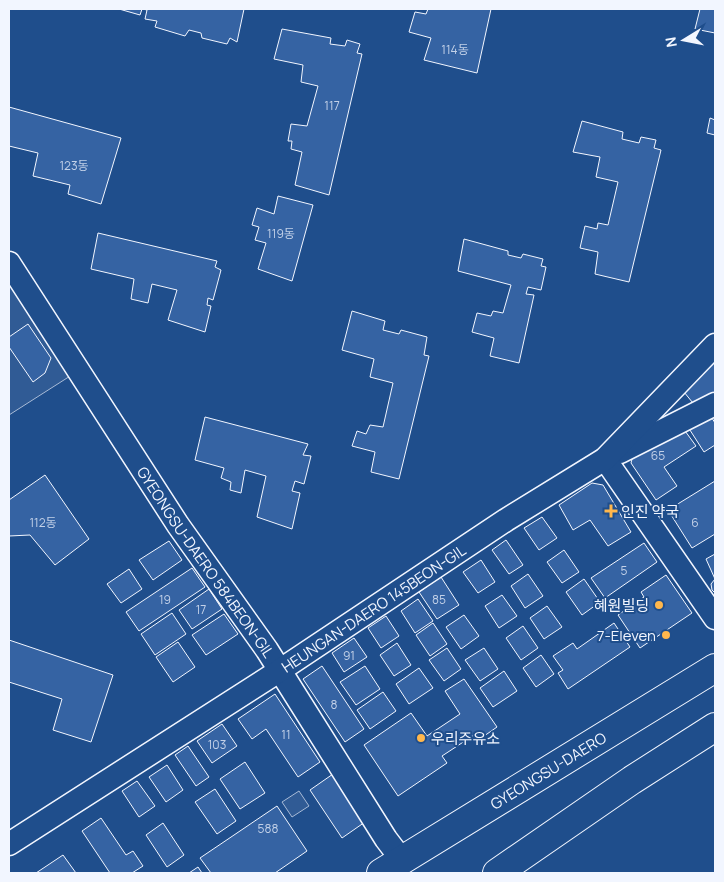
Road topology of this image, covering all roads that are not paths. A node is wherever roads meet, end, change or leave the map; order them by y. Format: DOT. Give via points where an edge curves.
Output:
graph roads {
  1 [pos="9,263"];
  2 [pos="715,345"];
  3 [pos="715,404"];
  4 [pos="605,459"];
  5 [pos="715,618"];
  6 [pos="715,668"];
  7 [pos="279,671"];
  8 [pos="715,727"];
  9 [pos="9,844"];
  10 [pos="391,867"];
  11 [pos="497,873"];
  1 -- 7 [label="street, GYEONGSU-DAERO 584BEON-GIL" via="178,525"];
  2 -- 4 [label="street, HEUNGAN-DAERO 145BEON-GIL"];
  3 -- 4 [label="street"];
  4 -- 5 [label="street"];
  4 -- 7 [label="street, HEUNGAN-DAERO 145BEON-GIL" via="506,520"];
  6 -- 10 [label="main road, GYEONGSU-DAERO"];
  7 -- 9 [label="street, HEUNGAN-DAERO 145BEON-GIL"];
  7 -- 10 [label="street, GYEONGSU-DAERO 584BEON-GIL" via="386,839"];
  8 -- 11 [label="main road"];
}
